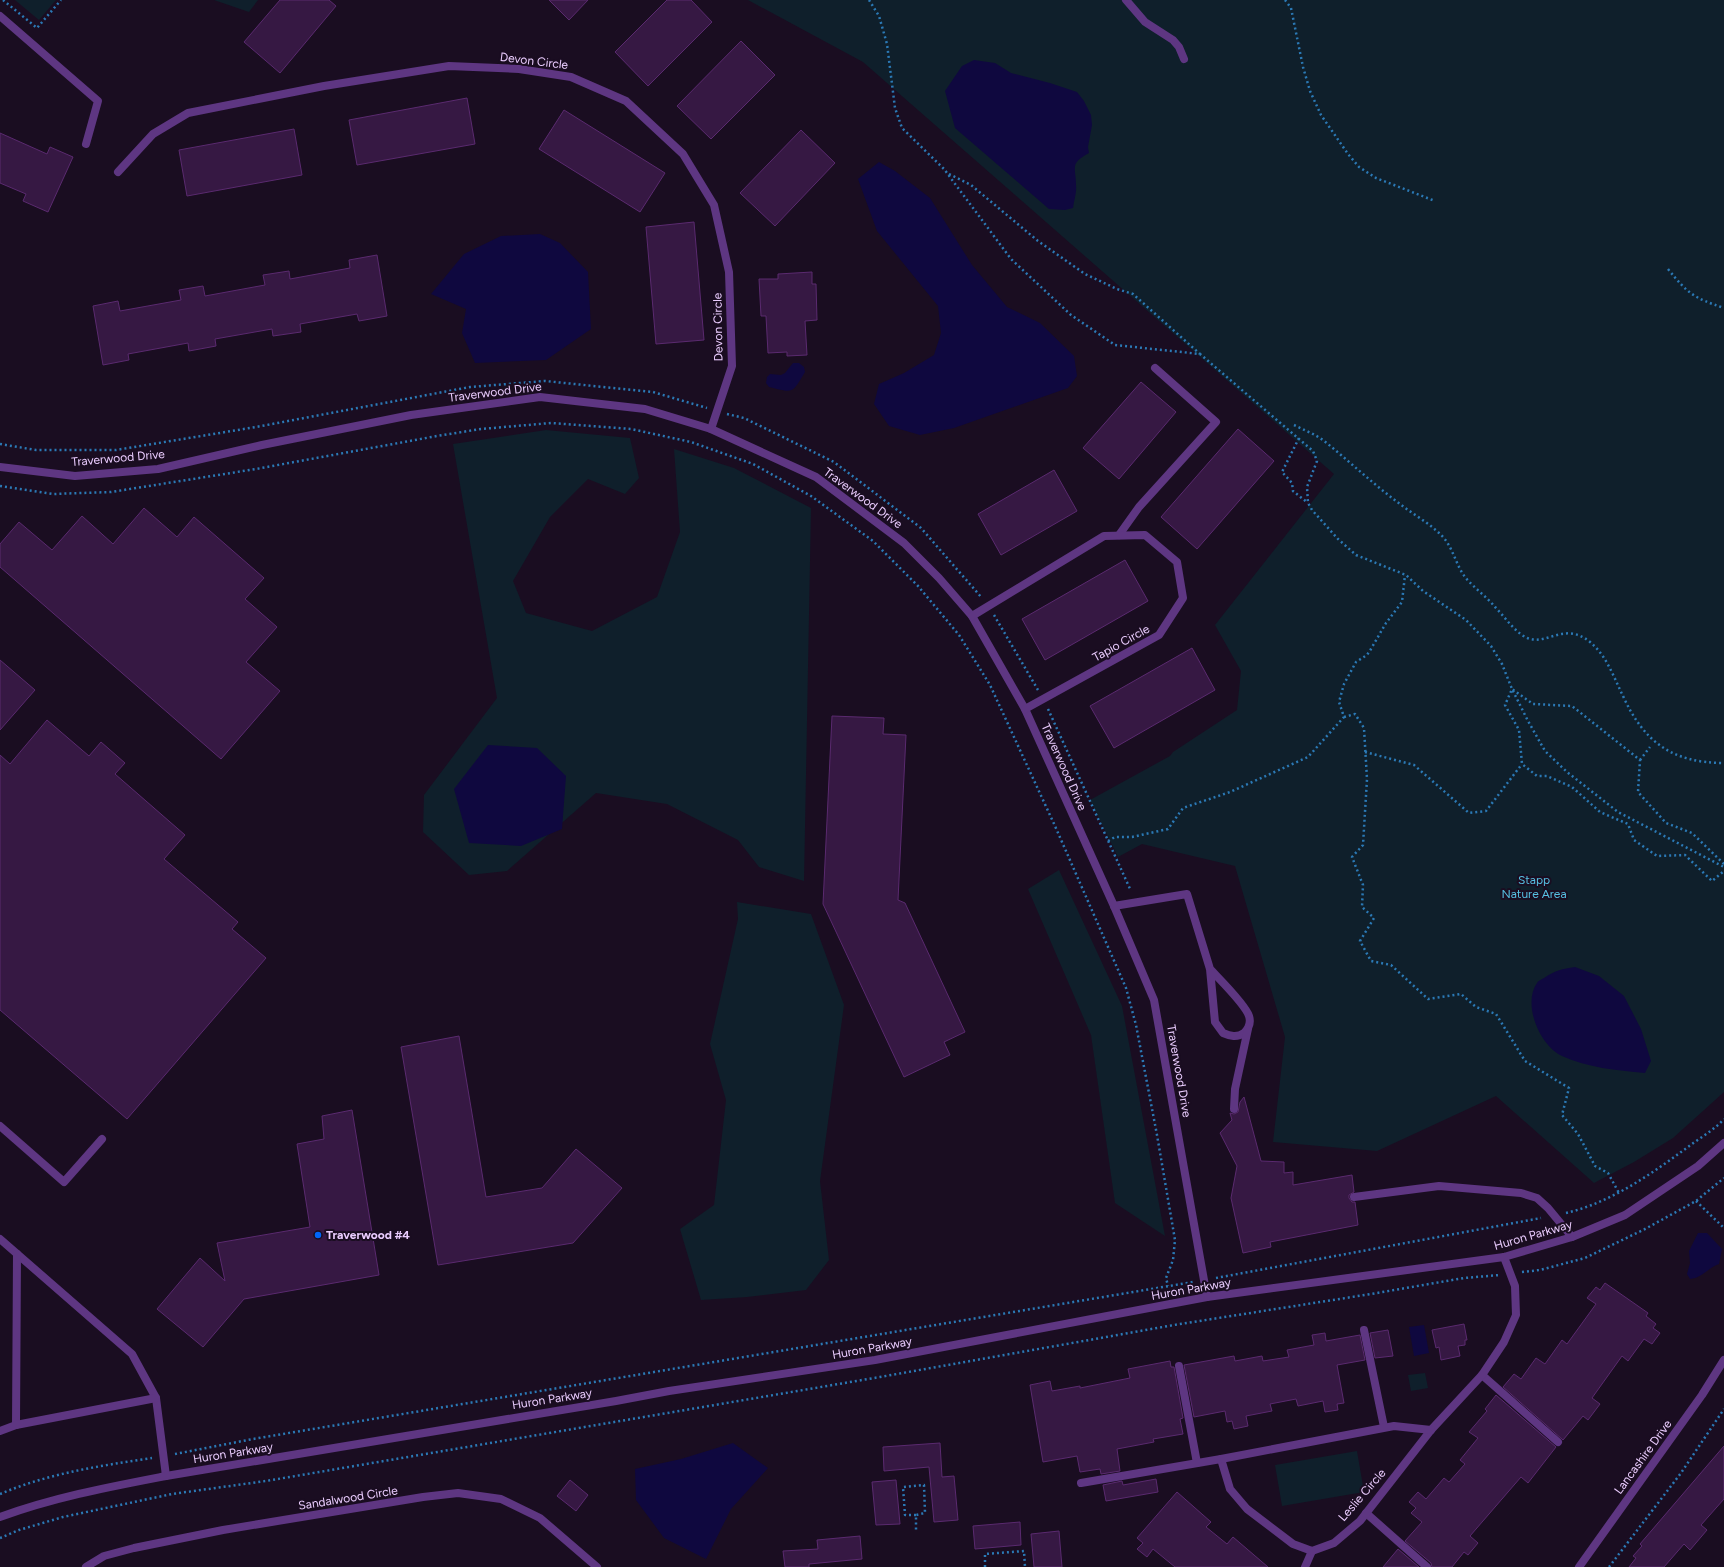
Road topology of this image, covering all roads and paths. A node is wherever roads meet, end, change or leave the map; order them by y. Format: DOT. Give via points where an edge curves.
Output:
graph roads {
  1 [pos="3,0"];
  2 [pos="61,0"];
  3 [pos="868,0"];
  4 [pos="1126,0"];
  5 [pos="1285,0"];
  6 [pos="0,16"];
  7 [pos="1184,59"];
  8 [pos="86,144"];
  9 [pos="118,172"];
  10 [pos="948,174"];
  11 [pos="1435,201"];
  12 [pos="1668,269"];
  13 [pos="1724,308"];
  14 [pos="1200,354"];
  15 [pos="1155,368"];
  16 [pos="421,397"];
  17 [pos="730,414"];
  18 [pos="1294,425"];
  19 [pos="710,429"];
  20 [pos="1299,438"];
  21 [pos="0,444"];
  22 [pos="0,467"];
  23 [pos="0,486"];
  24 [pos="1308,503"];
  25 [pos="1119,535"];
  26 [pos="1406,575"];
  27 [pos="976,590"];
  28 [pos="995,615"];
  29 [pos="972,616"];
  30 [pos="1037,688"];
  31 [pos="1512,689"];
  32 [pos="1025,709"];
  33 [pos="1049,713"];
  34 [pos="1344,717"];
  35 [pos="1650,747"];
  36 [pos="1365,752"];
  37 [pos="1640,760"];
  38 [pos="1724,763"];
  39 [pos="1522,764"];
  40 [pos="1108,841"];
  41 [pos="1724,864"];
  42 [pos="1724,867"];
  43 [pos="1724,871"];
  44 [pos="1138,890"];
  45 [pos="1114,906"];
  46 [pos="1210,969"];
  47 [pos="1248,1028"];
  48 [pos="1234,1109"];
  49 [pos="1724,1119"];
  50 [pos="0,1126"];
  51 [pos="102,1139"];
  52 [pos="1724,1143"];
  53 [pos="1724,1178"];
  54 [pos="1619,1193"];
  55 [pos="1354,1197"];
  56 [pos="1696,1201"];
  57 [pos="1554,1215"];
  58 [pos="1724,1228"];
  59 [pos="1572,1237"];
  60 [pos="0,1239"];
  61 [pos="17,1254"];
  62 [pos="1504,1257"];
  63 [pos="1526,1272"];
  64 [pos="1497,1275"];
  65 [pos="1220,1277"];
  66 [pos="1176,1284"];
  67 [pos="1168,1286"];
  68 [pos="1207,1297"];
  69 [pos="1364,1330"];
  70 [pos="1724,1360"];
  71 [pos="1179,1366"];
  72 [pos="1482,1375"];
  73 [pos="156,1398"];
  74 [pos="1724,1409"];
  75 [pos="16,1425"];
  76 [pos="1384,1427"];
  77 [pos="1430,1430"];
  78 [pos="0,1431"];
  79 [pos="1558,1442"];
  80 [pos="185,1452"];
  81 [pos="144,1459"];
  82 [pos="1220,1459"];
  83 [pos="1197,1463"];
  84 [pos="166,1476"];
  85 [pos="1081,1483"];
  86 [pos="0,1494"];
  87 [pos="1366,1513"];
  88 [pos="916,1515"];
  89 [pos="0,1517"];
  90 [pos="916,1530"];
  91 [pos="0,1538"];
  92 [pos="1312,1551"];
  93 [pos="86,1567"];
  94 [pos="597,1567"];
  95 [pos="985,1567"];
  96 [pos="1025,1567"];
  97 [pos="1305,1567"];
  98 [pos="1427,1567"];
  99 [pos="1579,1567"];
  100 [pos="1609,1567"];
  1 -- 2 [label="path" via="37,28"];
  3 -- 10 [label="path" via="879,16 886,44 895,108 902,128"];
  4 -- 7 [label="street" via="1145,22 1173,40"];
  5 -- 11 [label="path" via="1291,8 1306,78 1316,106 1348,154 1371,176"];
  6 -- 8 [label="street" via="98,100"];
  9 -- 19 [label="street, Devon Circle" via="153,134 188,113 324,86 449,66 519,69 571,77 626,101 683,154 714,205 729,272 732,366"];
  10 -- 14 [label="path" via="971,185 1038,241 1085,274 1133,294"];
  10 -- 14 [label="path" via="1011,259 1072,315 1115,345"];
  12 -- 13 [label="path" via="1689,293 1699,300"];
  14 -- 20 [label="path"];
  15 -- 25 [label="street" via="1216,422 1139,507"];
  16 -- 21 [label="path" via="116,450 36,450"];
  17 -- 27 [label="path" via="744,418 834,462 920,528"];
  18 -- 38 [label="path" via="1319,437 1399,504 1437,531 1444,538 1465,577 1523,636 1541,640 1568,633 1589,641 1609,667 1632,715 1656,744 1679,756"];
  19 -- 22 [label="street, Traverwood Drive" via="645,409 540,397 411,415 158,469 75,476"];
  19 -- 29 [label="street, Traverwood Drive" via="816,477 904,543"];
  20 -- 24 [label="path" via="1313,451 1317,461 1306,487"];
  20 -- 24 [label="path" via="1282,472 1292,483 1293,491"];
  23 -- 67 [label="path" via="53,494 111,492 481,429 550,423 631,429 691,442 754,464 811,496 873,540 918,586 959,635 990,685 1055,826 1126,988 1136,1025 1175,1240 1173,1260 1166,1278"];
  24 -- 26 [label="path" via="1323,523 1356,555"];
  25 -- 29 [label="street, Tapio Circle" via="1104,536"];
  25 -- 32 [label="street, Tapio Circle" via="1145,535 1177,562 1183,598 1159,635"];
  26 -- 31 [label="path" via="1466,620 1492,646"];
  26 -- 34 [label="path" via="1402,602 1386,623 1371,650 1356,662 1344,684 1339,702"];
  28 -- 30 [label="path"];
  29 -- 32 [label="street, Traverwood Drive"];
  31 -- 37 [label="path" via="1533,704 1572,706"];
  31 -- 39 [label="path" via="1505,705 1519,730"];
  31 -- 42 [label="path" via="1545,751 1567,772 1618,812"];
  32 -- 45 [label="street, Traverwood Drive"];
  33 -- 40 [label="path"];
  34 -- 36 [label="path" via="1355,714 1364,728"];
  34 -- 40 [label="path" via="1308,757 1230,792 1184,808 1168,829 1132,837 1115,837"];
  35 -- 37 [label="path"];
  36 -- 39 [label="path" via="1414,765 1469,813 1486,811"];
  36 -- 54 [label="path" via="1367,779 1363,845 1352,857 1362,885 1362,907 1374,918 1360,941 1371,961 1391,965 1428,999 1461,994 1476,1007 1496,1014 1525,1061 1569,1088 1562,1115 1578,1134 1595,1166 1608,1173"];
  37 -- 41 [label="path" via="1638,792 1666,823 1692,833"];
  39 -- 43 [label="path" via="1537,776 1546,776 1572,787 1600,812 1628,824 1634,840 1657,856 1685,855 1712,881"];
  40 -- 44 [label="path" via="1131,891"];
  45 -- 46 [label="street" via="1187,894"];
  45 -- 68 [label="street, Traverwood Drive" via="1154,1000"];
  46 -- 47 [label="street" via="1244,1007 1248,1015"];
  46 -- 47 [label="street" via="1215,1022 1218,1028 1223,1033 1237,1037"];
  47 -- 48 [label="street" via="1235,1090"];
  49 -- 54 [label="path" via="1666,1163"];
  50 -- 51 [label="street" via="64,1182"];
  52 -- 59 [label="street, Huron Parkway" via="1698,1166 1625,1215"];
  53 -- 56 [label="path"];
  54 -- 57 [label="path" via="1576,1210"];
  55 -- 57 [label="street" via="1438,1186 1513,1192 1537,1198"];
  56 -- 58 [label="path"];
  56 -- 63 [label="path" via="1585,1258"];
  57 -- 59 [label="street"];
  57 -- 65 [label="path"];
  59 -- 62 [label="street, Huron Parkway"];
  60 -- 61 [label="street"];
  61 -- 73 [label="street" via="132,1354"];
  61 -- 75 [label="street"];
  62 -- 68 [label="street, Huron Parkway"];
  62 -- 72 [label="street, Leslie Circle" via="1515,1286 1516,1315 1504,1342"];
  64 -- 91 [label="path" via="1464,1278 1182,1324 266,1481 172,1494 63,1517"];
  66 -- 67 [label="path"];
  67 -- 80 [label="path"];
  68 -- 84 [label="street, Huron Parkway" via="875,1360 669,1391"];
  69 -- 76 [label="street"];
  70 -- 99 [label="street, Lancashire Drive" via="1702,1395"];
  71 -- 83 [label="street"];
  72 -- 77 [label="street, Leslie Circle"];
  72 -- 79 [label="street"];
  73 -- 75 [label="street"];
  73 -- 84 [label="street"];
  74 -- 100 [label="path" via="1681,1473"];
  75 -- 78 [label="street"];
  76 -- 77 [label="street"];
  76 -- 82 [label="street"];
  77 -- 87 [label="street, Leslie Circle"];
  81 -- 86 [label="path" via="76,1470 26,1483"];
  82 -- 83 [label="street"];
  82 -- 92 [label="street" via="1230,1489 1247,1509 1293,1544"];
  83 -- 85 [label="street"];
  84 -- 89 [label="street, Huron Parkway" via="95,1489 37,1504"];
  87 -- 92 [label="street, Leslie Circle" via="1334,1543"];
  87 -- 98 [label="street"];
  88 -- 88 [label="path" via="925,1513 924,1485 903,1487 906,1515"];
  88 -- 90 [label="path"];
  92 -- 97 [label="street"];
  93 -- 94 [label="street, Sandalwood Circle" via="104,1556 223,1530 458,1493 501,1499 540,1518"];
  95 -- 96 [label="path" via="985,1554 1024,1551"];
}
